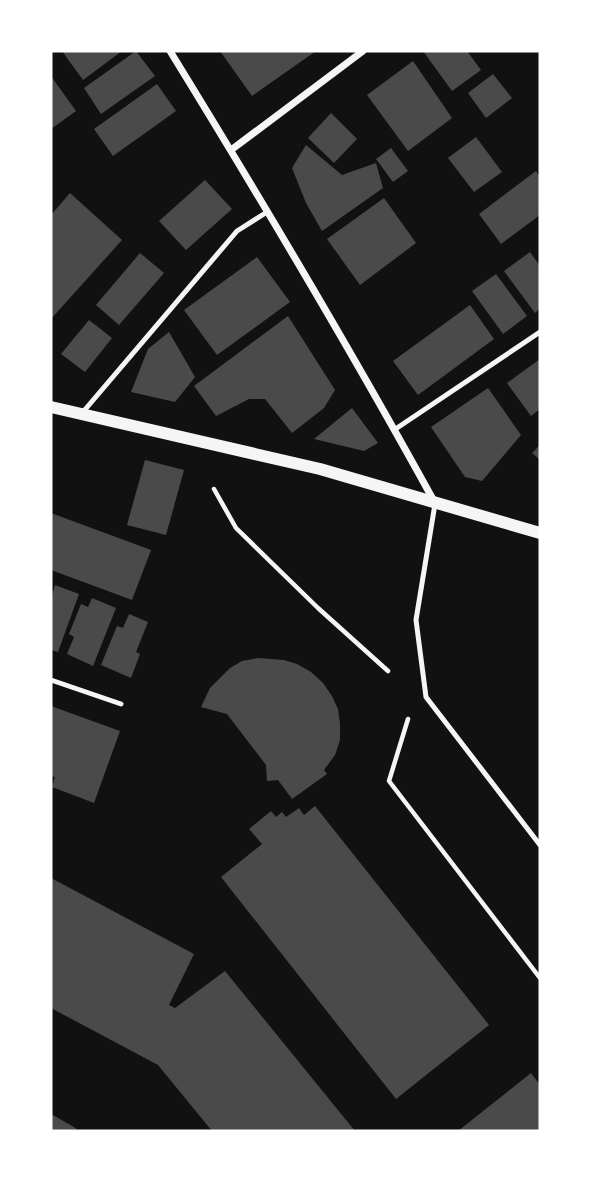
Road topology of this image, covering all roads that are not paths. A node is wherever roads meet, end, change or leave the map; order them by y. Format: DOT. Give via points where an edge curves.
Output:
graph roads {
  1 [pos="170,51"];
  2 [pos="363,51"];
  3 [pos="231,150"];
  4 [pos="267,212"];
  5 [pos="540,332"];
  6 [pos="51,407"];
  7 [pos="81,414"];
  8 [pos="394,430"];
  9 [pos="435,504"];
  10 [pos="540,533"];
  11 [pos="51,680"];
  12 [pos="121,704"];
  13 [pos="540,845"];
  1 -- 3 [label="street"];
  2 -- 3 [label="street"];
  3 -- 4 [label="street"];
  4 -- 7 [label="lane" via="237,231"];
  4 -- 8 [label="street"];
  5 -- 8 [label="lane"];
  6 -- 7 [label="street"];
  7 -- 9 [label="street" via="320,469"];
  8 -- 9 [label="street"];
  9 -- 10 [label="street"];
  9 -- 13 [label="lane" via="416,620 426,697"];
  11 -- 12 [label="lane"];
}
